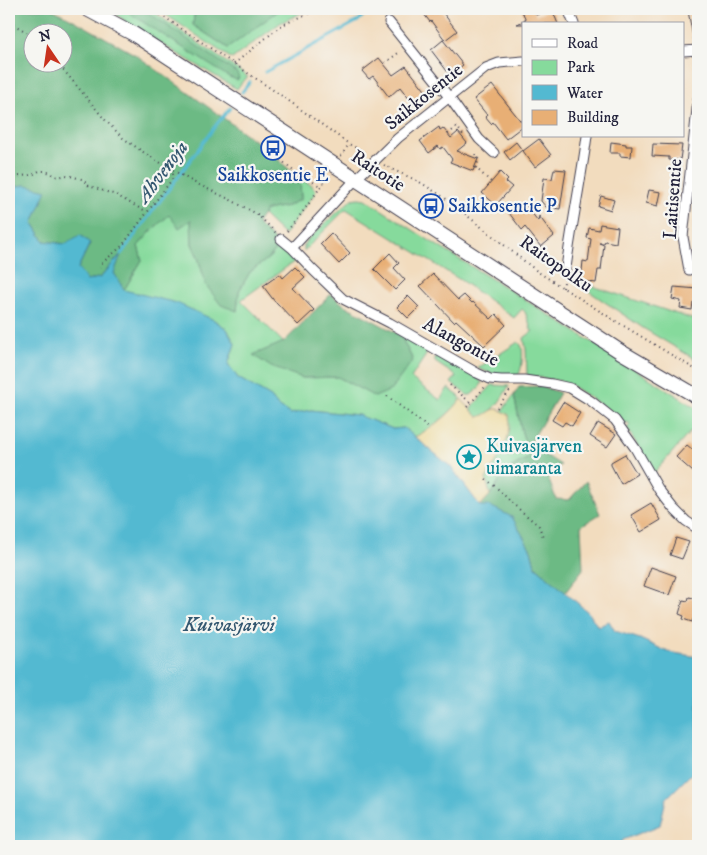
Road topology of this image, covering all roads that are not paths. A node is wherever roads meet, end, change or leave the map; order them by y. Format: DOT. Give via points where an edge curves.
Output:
graph roads {
  1 [pos="87,9"];
  2 [pos="568,9"];
  3 [pos="389,22"];
  4 [pos="573,22"];
  5 [pos="698,50"];
  6 [pos="684,51"];
  7 [pos="522,61"];
  8 [pos="449,97"];
  9 [pos="698,100"];
  10 [pos="587,138"];
  11 [pos="494,153"];
  12 [pos="356,179"];
  13 [pos="281,238"];
  14 [pos="292,248"];
  15 [pos="566,268"];
  16 [pos="689,270"];
  17 [pos="698,397"];
  18 [pos="698,529"];
  1 -- 12 [label="main road, Raitotie" via="132,33"];
  2 -- 4 [label="street"];
  3 -- 8 [label="street"];
  5 -- 6 [label="street"];
  7 -- 8 [label="street, Saikkosentie" via="486,68"];
  8 -- 11 [label="street" via="479,139"];
  8 -- 12 [label="street, Saikkosentie" via="398,138"];
  9 -- 16 [label="street, Laitisentie" via="684,237"];
  10 -- 15 [label="street"];
  12 -- 14 [label="street"];
  12 -- 17 [label="main road, Raitotie" via="621,352"];
  13 -- 14 [label="street, Alangontie"];
  14 -- 18 [label="street, Alangontie" via="343,299 477,373 490,379 570,388 591,401 615,420 659,490 673,508"];
}
